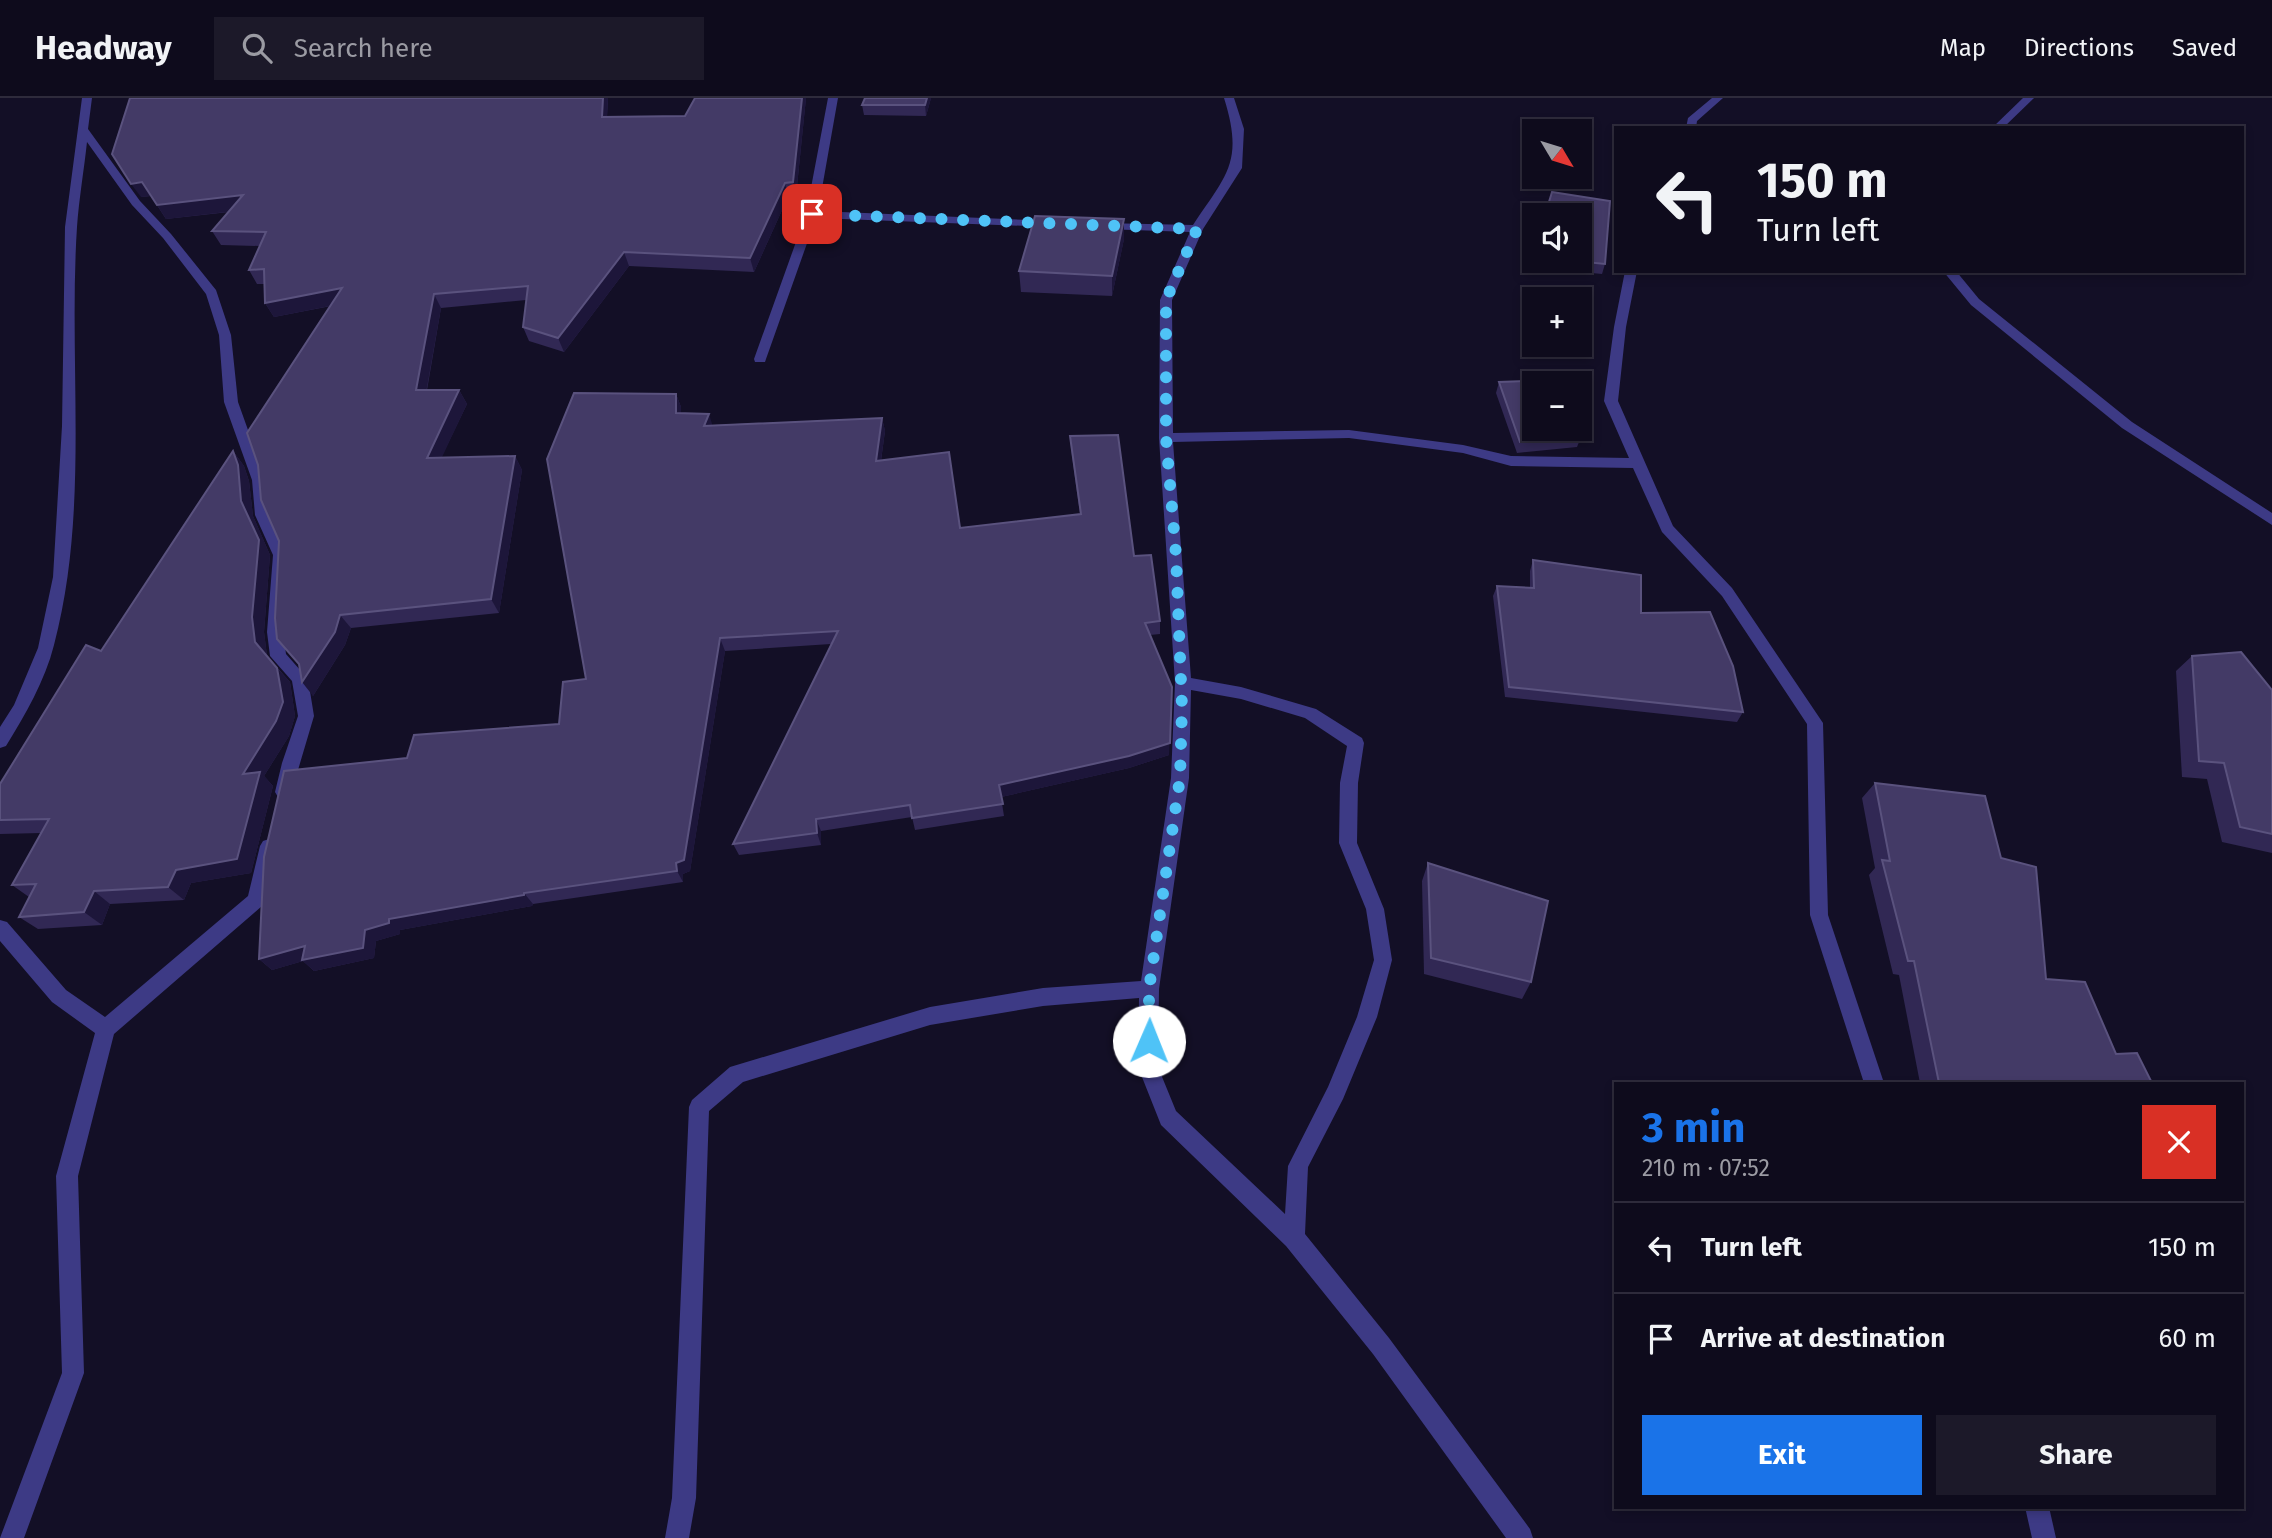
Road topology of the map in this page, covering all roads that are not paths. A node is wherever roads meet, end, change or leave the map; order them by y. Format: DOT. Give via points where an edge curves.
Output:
graph roads {
  1 [pos="87,98"];
  2 [pos="833,98"];
  3 [pos="1229,98"];
  4 [pos="1718,98"];
  5 [pos="2029,98"];
  6 [pos="1691,126"];
  7 [pos="1999,126"];
  8 [pos="83,129"];
  9 [pos="812,214"];
  10 [pos="1074,224"];
  11 [pos="1087,225"];
  12 [pos="1197,229"];
  13 [pos="1631,273"];
  14 [pos="1951,273"];
  15 [pos="761,359"];
  16 [pos="1166,438"];
  17 [pos="1638,463"];
  18 [pos="2272,520"];
  19 [pos="1183,683"];
  20 [pos="0,741"];
  21 [pos="282,805"];
  22 [pos="274,830"];
  23 [pos="0,928"];
  24 [pos="1149,989"];
  25 [pos="106,1029"];
  26 [pos="1874,1082"];
  27 [pos="1294,1238"];
  28 [pos="2038,1509"];
  29 [pos="12,1538"];
  30 [pos="677,1538"];
  31 [pos="1521,1538"];
  32 [pos="2044,1538"];
  1 -- 8 [label="street"];
  2 -- 9 [label="street"];
  3 -- 12 [label="street" via="1239,129 1236,168"];
  4 -- 6 [label="street" via="1692,120"];
  5 -- 7 [label="street"];
  8 -- 20 [label="street" via="71,227 69,426 61,577 46,648 21,707"];
  8 -- 21 [label="street" via="136,203 212,293 225,335 231,402 259,480 262,515 280,555 278,656 300,679 306,716"];
  9 -- 10 [label="street"];
  9 -- 15 [label="street"];
  11 -- 12 [label="street"];
  12 -- 16 [label="street" via="1166,300"];
  13 -- 17 [label="street" via="1611,401"];
  14 -- 18 [label="street" via="1975,302 2127,425"];
  16 -- 17 [label="street" via="1349,434 1463,449 1511,461"];
  16 -- 19 [label="street"];
  17 -- 26 [label="street" via="1667,528 1727,592 1815,723 1819,915"];
  19 -- 24 [label="street" via="1180,778"];
  19 -- 27 [label="street" via="1310,713 1356,743 1349,783 1348,843 1375,909 1383,960 1367,1017 1298,1166"];
  22 -- 25 [label="street" via="256,900"];
  23 -- 25 [label="street" via="59,996"];
  24 -- 27 [label="street" via="1148,1067 1168,1118"];
  24 -- 30 [label="street" via="1043,997 930,1016 737,1074 699,1107 684,1498"];
  25 -- 29 [label="street" via="67,1176 73,1373"];
  27 -- 31 [label="street" via="1381,1346"];
  28 -- 32 [label="street"];
}
